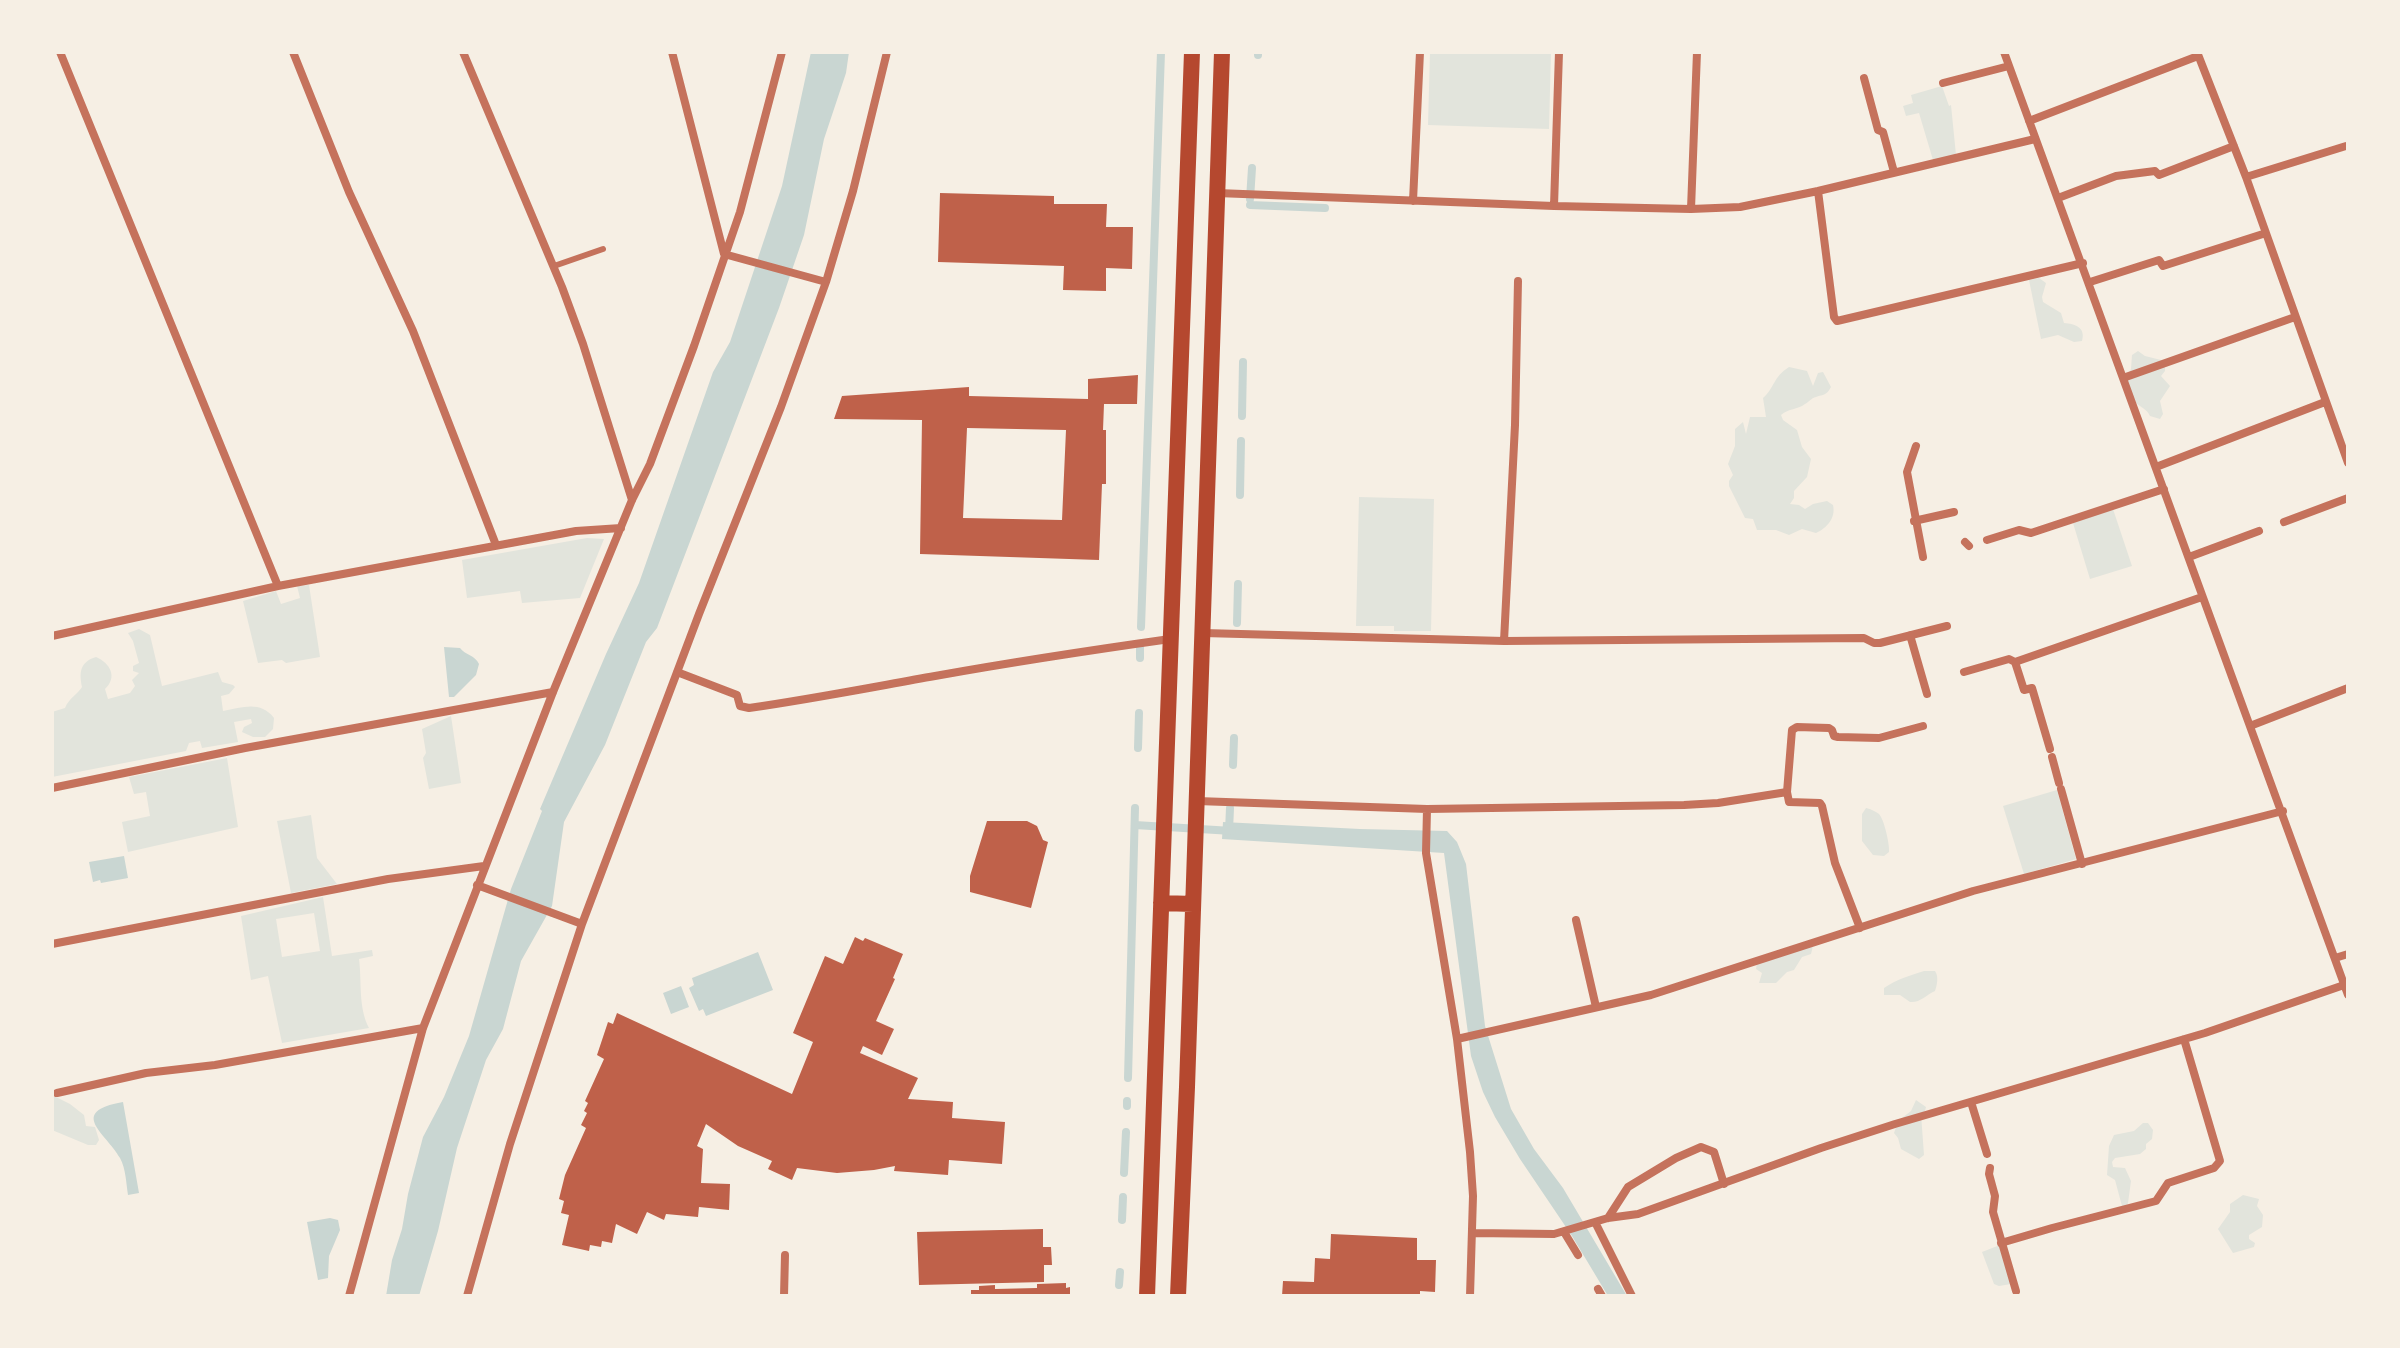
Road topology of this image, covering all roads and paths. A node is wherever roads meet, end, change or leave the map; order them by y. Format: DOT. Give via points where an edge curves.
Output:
graph roads {
  1 [pos="60,52"];
  2 [pos="293,52"];
  3 [pos="463,52"];
  4 [pos="672,52"];
  5 [pos="782,52"];
  6 [pos="887,52"];
  7 [pos="1192,52"];
  8 [pos="1222,52"];
  9 [pos="1420,52"];
  10 [pos="1559,52"];
  11 [pos="1697,52"];
  12 [pos="2004,52"];
  13 [pos="2197,54"];
  14 [pos="2009,66"];
  15 [pos="1864,78"];
  16 [pos="1943,83"];
  17 [pos="2029,121"];
  18 [pos="2035,139"];
  19 [pos="2234,146"];
  20 [pos="2346,146"];
  21 [pos="1894,172"];
  22 [pos="2246,177"];
  23 [pos="1818,191"];
  24 [pos="1217,193"];
  25 [pos="2058,198"];
  26 [pos="1413,201"];
  27 [pos="1554,206"];
  28 [pos="1691,209"];
  29 [pos="2266,233"];
  30 [pos="603,249"];
  31 [pos="724,254"];
  32 [pos="2083,263"];
  33 [pos="554,266"];
  34 [pos="1518,281"];
  35 [pos="826,282"];
  36 [pos="2090,282"];
  37 [pos="2295,317"];
  38 [pos="2123,378"];
  39 [pos="2325,402"];
  40 [pos="1916,446"];
  41 [pos="2348,463"];
  42 [pos="2156,467"];
  43 [pos="2164,489"];
  44 [pos="2348,498"];
  45 [pos="632,500"];
  46 [pos="1954,512"];
  47 [pos="1914,521"];
  48 [pos="2284,522"];
  49 [pos="621,528"];
  50 [pos="2259,531"];
  51 [pos="1987,540"];
  52 [pos="496,545"];
  53 [pos="1923,557"];
  54 [pos="2189,557"];
  55 [pos="278,586"];
  56 [pos="2202,597"];
  57 [pos="1947,626"];
  58 [pos="1202,633"];
  59 [pos="1910,635"];
  60 [pos="52,636"];
  61 [pos="1170,639"];
  62 [pos="1504,641"];
  63 [pos="2015,662"];
  64 [pos="677,672"];
  65 [pos="1964,672"];
  66 [pos="2348,688"];
  67 [pos="553,692"];
  68 [pos="1927,694"];
  69 [pos="1923,726"];
  70 [pos="2250,726"];
  71 [pos="52,788"];
  72 [pos="1787,792"];
  73 [pos="1197,806"];
  74 [pos="1427,809"];
  75 [pos="2283,811"];
  76 [pos="2082,864"];
  77 [pos="484,866"];
  78 [pos="477,885"];
  79 [pos="1161,903"];
  80 [pos="1193,904"];
  81 [pos="1576,920"];
  82 [pos="582,924"];
  83 [pos="1860,928"];
  84 [pos="52,944"];
  85 [pos="2348,954"];
  86 [pos="2335,958"];
  87 [pos="2344,985"];
  88 [pos="2348,995"];
  89 [pos="1596,1007"];
  90 [pos="423,1028"];
  91 [pos="1462,1037"];
  92 [pos="2184,1039"];
  93 [pos="57,1093"];
  94 [pos="1971,1102"];
  95 [pos="1987,1154"];
  96 [pos="1990,1168"];
  97 [pos="1724,1184"];
  98 [pos="1608,1218"];
  99 [pos="1591,1223"];
  100 [pos="1566,1231"];
  101 [pos="1473,1233"];
  102 [pos="2001,1243"];
  103 [pos="785,1255"];
  104 [pos="1578,1255"];
  105 [pos="2016,1291"];
  106 [pos="349,1296"];
  107 [pos="467,1296"];
  108 [pos="784,1296"];
  109 [pos="1147,1296"];
  110 [pos="1178,1296"];
  111 [pos="1470,1296"];
  112 [pos="1632,1296"];
  1 -- 55 [label="street"];
  2 -- 52 [label="street" via="413,331"];
  3 -- 33 [label="street"];
  4 -- 31 [label="street"];
  5 -- 31 [label="street"];
  6 -- 35 [label="street"];
  7 -- 61 [label="main road"];
  8 -- 24 [label="main road"];
  9 -- 26 [label="street"];
  10 -- 27 [label="street"];
  11 -- 28 [label="street"];
  12 -- 14 [label="street"];
  13 -- 17 [label="street"];
  13 -- 19 [label="street"];
  14 -- 16 [label="street"];
  14 -- 17 [label="street"];
  15 -- 21 [label="street"];
  17 -- 18 [label="street"];
  18 -- 21 [label="street"];
  18 -- 25 [label="street"];
  19 -- 22 [label="street"];
  19 -- 25 [label="street" via="2159,175 2155,171 2116,176"];
  20 -- 22 [label="street"];
  21 -- 23 [label="street"];
  22 -- 29 [label="street"];
  23 -- 28 [label="street" via="1740,207"];
  23 -- 32 [label="street" via="1837,321"];
  24 -- 26 [label="street"];
  24 -- 58 [label="main road"];
  25 -- 32 [label="street"];
  26 -- 27 [label="street"];
  27 -- 28 [label="street"];
  29 -- 36 [label="street" via="2163,266 2159,260"];
  29 -- 37 [label="street"];
  30 -- 33 [label="lane"];
  31 -- 35 [label="street"];
  31 -- 45 [label="street" via="650,464"];
  32 -- 36 [label="street"];
  33 -- 45 [label="street"];
  34 -- 62 [label="street"];
  35 -- 64 [label="street"];
  36 -- 38 [label="street"];
  37 -- 38 [label="street"];
  37 -- 39 [label="street"];
  38 -- 42 [label="street"];
  39 -- 41 [label="street"];
  39 -- 42 [label="street"];
  40 -- 47 [label="street" via="1907,472"];
  42 -- 43 [label="street"];
  43 -- 51 [label="street" via="2031,533 2019,530"];
  43 -- 54 [label="street"];
  44 -- 48 [label="street"];
  45 -- 49 [label="street"];
  46 -- 47 [label="street"];
  47 -- 53 [label="street"];
  49 -- 52 [label="street"];
  49 -- 67 [label="street"];
  50 -- 54 [label="street"];
  52 -- 55 [label="street"];
  54 -- 56 [label="street"];
  55 -- 60 [label="street"];
  56 -- 63 [label="street"];
  56 -- 70 [label="street"];
  57 -- 59 [label="street"];
  58 -- 62 [label="street"];
  58 -- 73 [label="main road"];
  59 -- 62 [label="street" via="1880,643 1864,638"];
  59 -- 68 [label="street"];
  61 -- 64 [label="street" via="749,708 740,706 737,695"];
  61 -- 79 [label="main road"];
  63 -- 65 [label="street" via="2009,659"];
  63 -- 76 [label="street" via="2024,690 2032,688"];
  64 -- 82 [label="street"];
  66 -- 70 [label="street"];
  67 -- 71 [label="street"];
  67 -- 77 [label="street"];
  69 -- 72 [label="street" via="1879,738 1850,739 1834,736 1831,728 1794,728"];
  70 -- 75 [label="street"];
  72 -- 74 [label="street" via="1684,805"];
  72 -- 83 [label="street" via="1791,804 1822,806 1835,863"];
  73 -- 74 [label="street"];
  73 -- 80 [label="main road"];
  74 -- 91 [label="street" via="1426,853"];
  75 -- 76 [label="street"];
  75 -- 86 [label="street"];
  76 -- 83 [label="street" via="1973,891"];
  77 -- 78 [label="street"];
  77 -- 84 [label="street" via="388,879"];
  78 -- 82 [label="street"];
  78 -- 90 [label="street"];
  79 -- 80 [label="main road"];
  79 -- 109 [label="main road"];
  80 -- 110 [label="main road"];
  81 -- 89 [label="street"];
  82 -- 107 [label="street"];
  83 -- 89 [label="street" via="1651,995"];
  85 -- 86 [label="street"];
  86 -- 87 [label="street"];
  87 -- 88 [label="street"];
  87 -- 92 [label="street"];
  89 -- 91 [label="street"];
  90 -- 93 [label="street" via="158,1071"];
  90 -- 106 [label="street"];
  91 -- 101 [label="street"];
  92 -- 94 [label="street"];
  92 -- 102 [label="street" via="2220,1161 2214,1168 2168,1183 2156,1201"];
  94 -- 95 [label="street"];
  94 -- 97 [label="street"];
  96 -- 102 [label="street"];
  97 -- 98 [label="street" via="1638,1214"];
  97 -- 98 [label="street" via="1714,1152 1701,1147 1628,1187"];
  98 -- 99 [label="street"];
  99 -- 100 [label="street"];
  99 -- 112 [label="street"];
  100 -- 101 [label="street"];
  100 -- 104 [label="street"];
  101 -- 111 [label="street"];
  102 -- 105 [label="street"];
  103 -- 108 [label="street"];
}
